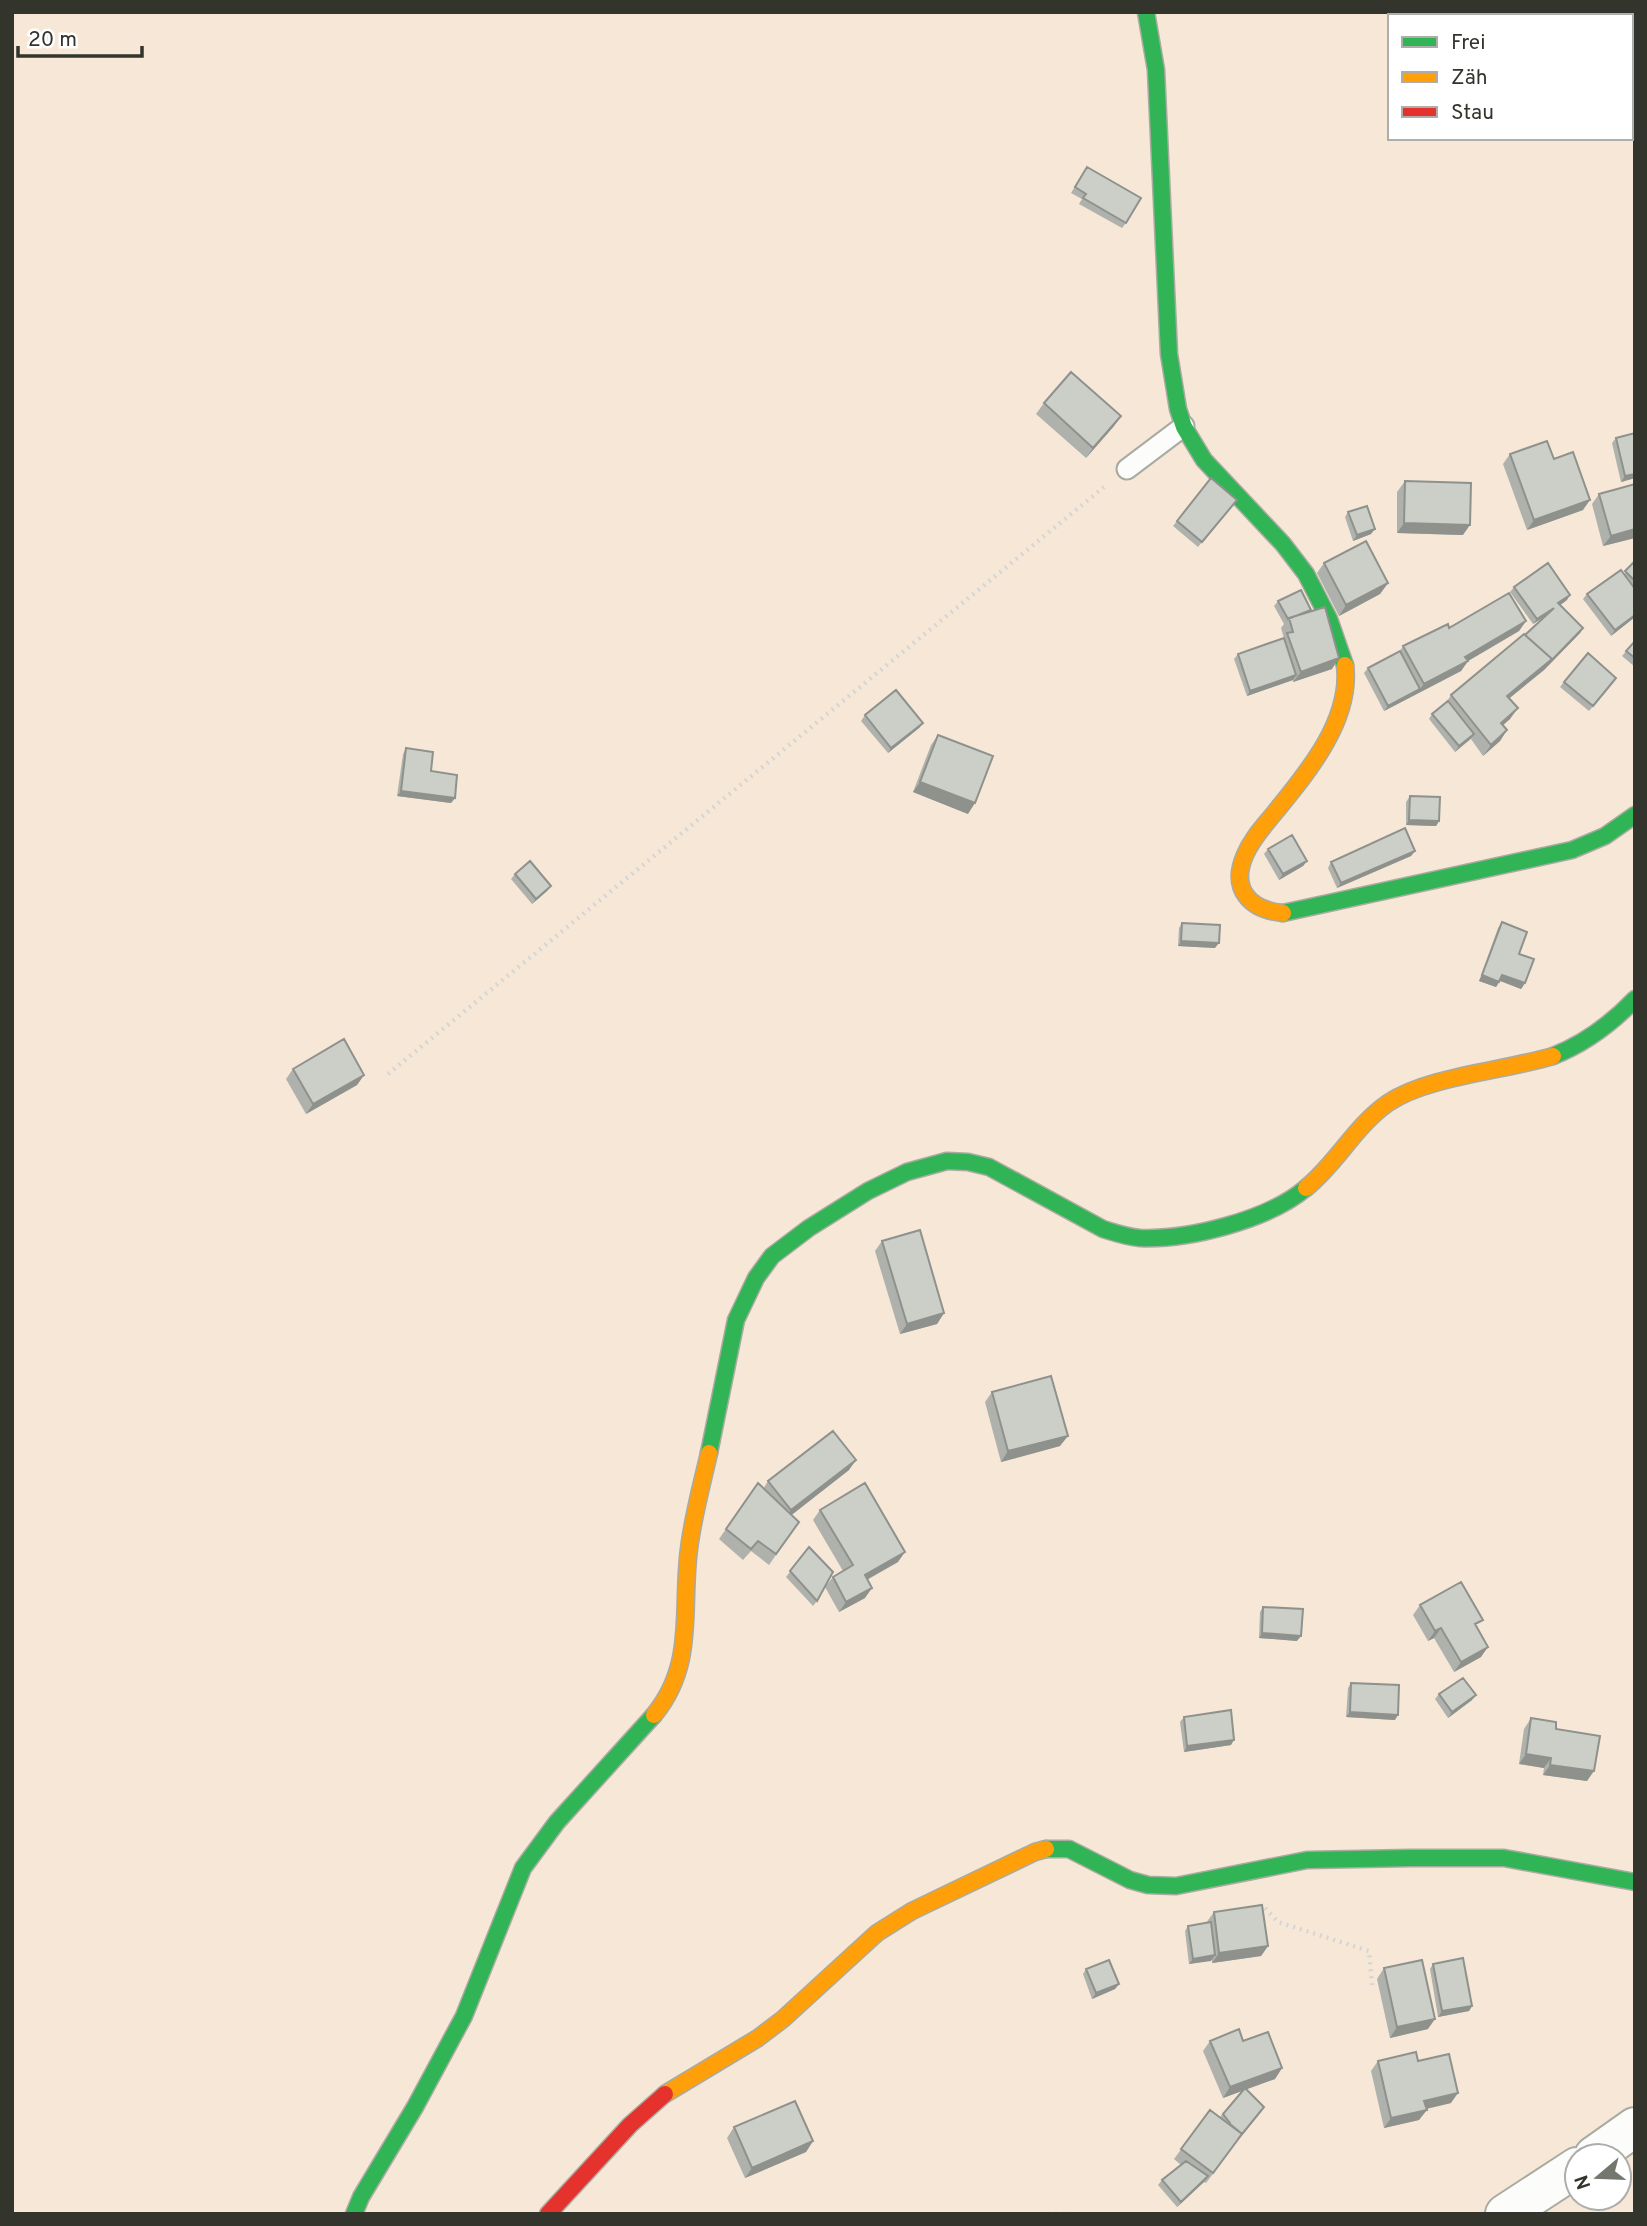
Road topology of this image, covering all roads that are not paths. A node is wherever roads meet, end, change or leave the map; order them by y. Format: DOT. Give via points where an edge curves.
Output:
graph roads {
  1 [pos="1146,12"];
  2 [pos="1184,426"];
  3 [pos="1127,468"];
  4 [pos="1635,814"];
  5 [pos="1635,999"];
  6 [pos="1635,1882"];
  7 [pos="1635,2127"];
  8 [pos="1614,2142"];
  9 [pos="1563,2176"];
  10 [pos="354,2214"];
  11 [pos="548,2214"];
  12 [pos="1505,2214"];
  1 -- 2 [label="street" via="1157,70 1169,354"];
  2 -- 3 [label="lane"];
  2 -- 4 [label="street" via="1211,470 1305,573 1329,616 1345,665 1346,682 1334,722 1314,760 1244,858 1241,875 1252,905 1288,915 1572,850 1608,835"];
  5 -- 10 [label="street" via="1594,1038 1571,1050 1400,1096 1370,1119 1312,1184 1290,1201 1257,1215 1184,1233 1141,1238 1118,1235 990,1167 950,1160 886,1180 794,1237 771,1257 744,1297 736,1320 689,1549 684,1651 675,1682 667,1699 523,1868 464,2015"];
  6 -- 11 [label="street" via="1504,1858 1410,1858 1307,1860 1176,1886 1149,1885 1069,1849 1035,1852 912,1911 877,1933 758,2038 667,2092"];
  7 -- 8 [label="street"];
  9 -- 12 [label="street"];
}
